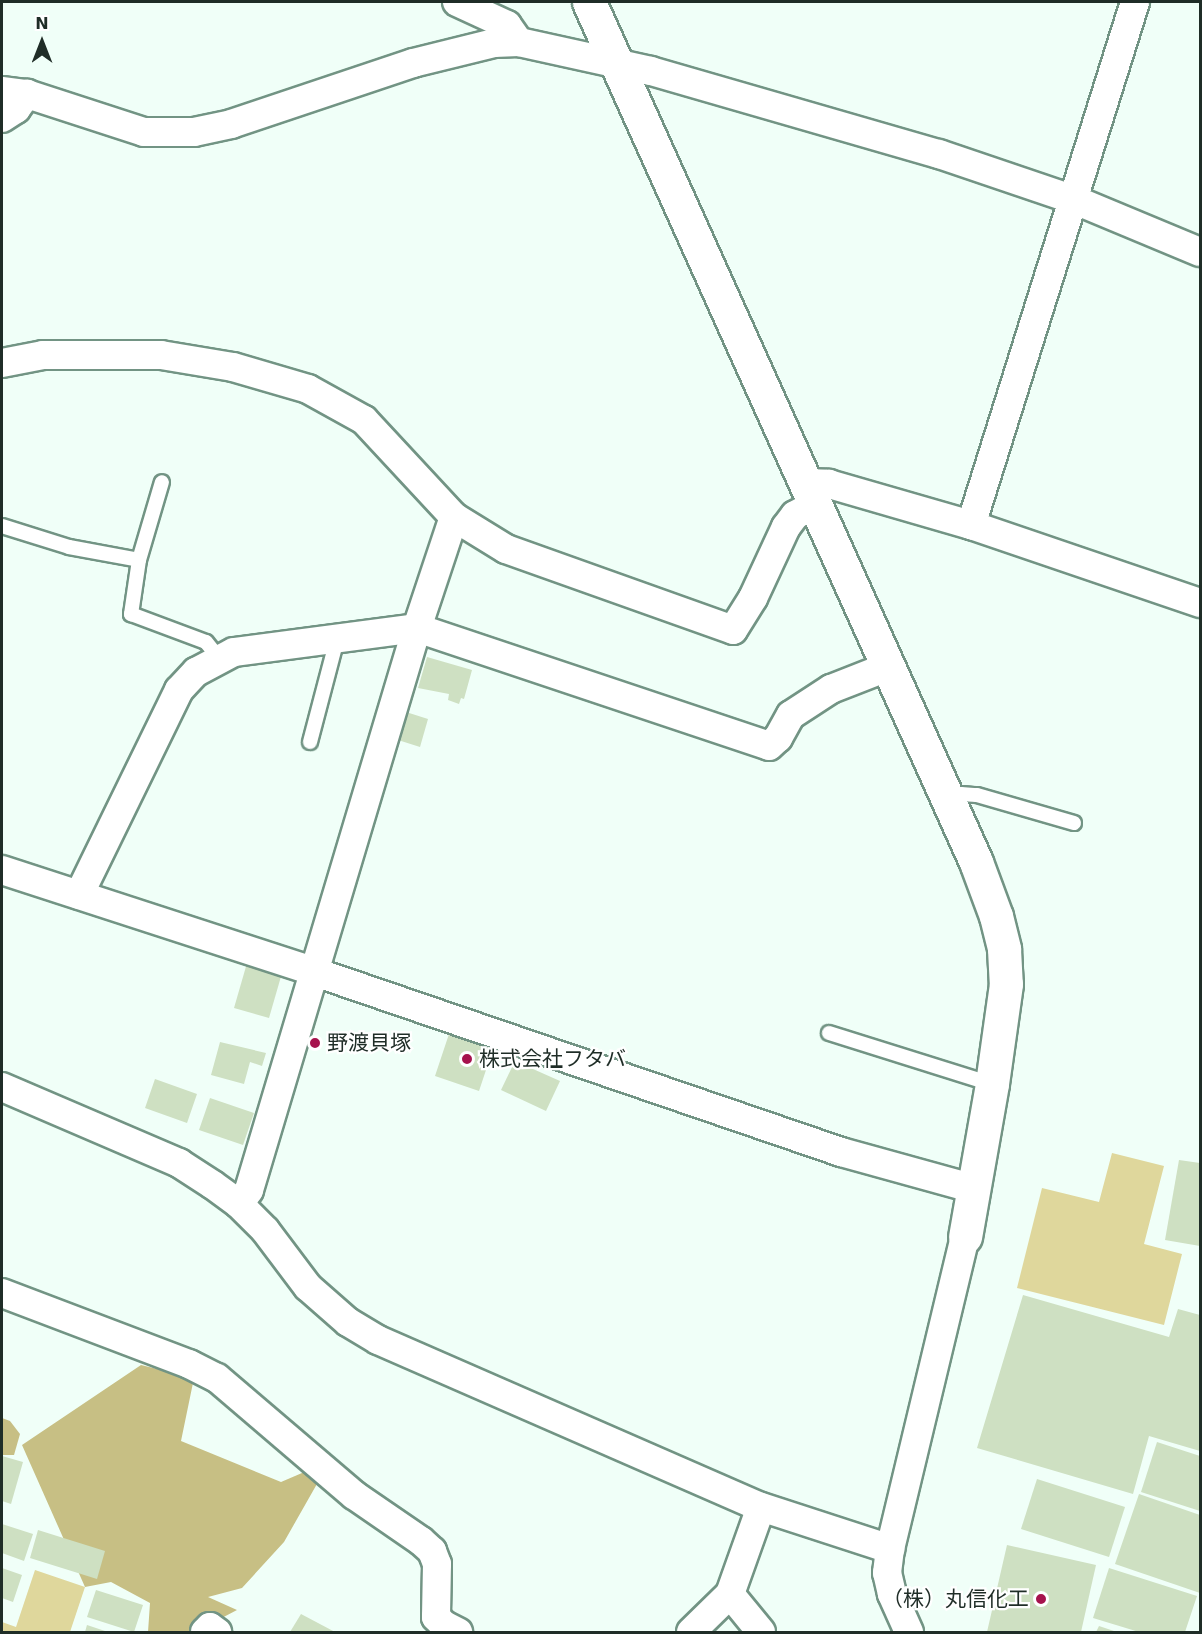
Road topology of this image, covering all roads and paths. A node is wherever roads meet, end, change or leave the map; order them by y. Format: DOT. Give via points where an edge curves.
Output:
graph roads {
  1 [pos="457,2"];
  2 [pos="589,2"];
  3 [pos="1135,2"];
  4 [pos="519,42"];
  5 [pos="615,62"];
  6 [pos="14,93"];
  7 [pos="2,118"];
  8 [pos="1075,200"];
  9 [pos="1200,252"];
  10 [pos="2,363"];
  11 [pos="162,482"];
  12 [pos="810,494"];
  13 [pos="454,517"];
  14 [pos="971,525"];
  15 [pos="2,526"];
  16 [pos="139,560"];
  17 [pos="1200,603"];
  18 [pos="417,628"];
  19 [pos="337,639"];
  20 [pos="219,658"];
  21 [pos="887,667"];
  22 [pos="310,742"];
  23 [pos="947,800"];
  24 [pos="1074,823"];
  25 [pos="2,870"];
  26 [pos="80,895"];
  27 [pos="315,972"];
  28 [pos="829,1033"];
  29 [pos="992,1084"];
  30 [pos="2,1087"];
  31 [pos="975,1190"];
  32 [pos="239,1204"];
  33 [pos="965,1237"];
  34 [pos="2,1293"];
  35 [pos="761,1507"];
  36 [pos="890,1549"];
  37 [pos="730,1594"];
  38 [pos="205,1632"];
  39 [pos="216,1632"];
  40 [pos="458,1632"];
  41 [pos="691,1632"];
  42 [pos="761,1632"];
  43 [pos="909,1632"];
  1 -- 4 [label="street" via="507,25"];
  2 -- 5 [label="street"];
  3 -- 8 [label="street"];
  4 -- 5 [label="street"];
  4 -- 6 [label="street" via="485,45 413,63 231,124 194,132 144,132"];
  5 -- 8 [label="street" via="939,154"];
  5 -- 12 [label="street"];
  6 -- 7 [label="street" via="16,109"];
  8 -- 9 [label="street"];
  8 -- 14 [label="street"];
  10 -- 13 [label="street" via="43,355 161,355 233,367 308,389 364,420"];
  11 -- 16 [label="lane"];
  12 -- 13 [label="street" via="786,527 753,598 733,630 506,549"];
  12 -- 14 [label="street" via="829,484"];
  12 -- 21 [label="street"];
  13 -- 18 [label="street"];
  14 -- 17 [label="street"];
  15 -- 16 [label="lane" via="69,547"];
  16 -- 20 [label="lane" via="131,614 206,642"];
  18 -- 19 [label="street"];
  18 -- 21 [label="street" via="769,746 792,715 831,689"];
  18 -- 27 [label="street"];
  19 -- 20 [label="street" via="234,652"];
  19 -- 22 [label="lane"];
  20 -- 26 [label="street" via="196,672 173,701"];
  21 -- 23 [label="street"];
  23 -- 24 [label="lane" via="961,794 977,795"];
  23 -- 29 [label="street" via="996,916 1004,949 1006,984"];
  25 -- 26 [label="street"];
  26 -- 27 [label="street"];
  27 -- 31 [label="street" via="841,1152"];
  27 -- 32 [label="street" via="249,1190"];
  28 -- 29 [label="lane"];
  29 -- 31 [label="street"];
  30 -- 32 [label="street" via="179,1164"];
  31 -- 33 [label="street"];
  32 -- 35 [label="street" via="265,1230 308,1287 348,1322 378,1340"];
  33 -- 36 [label="street"];
  34 -- 40 [label="street" via="217,1378 354,1495 432,1551 437,1564 436,1617"];
  35 -- 36 [label="street"];
  35 -- 37 [label="street"];
  36 -- 43 [label="street" via="887,1573"];
  37 -- 41 [label="street"];
  37 -- 42 [label="street"];
  38 -- 39 [label="street" via="210,1627"];
}
